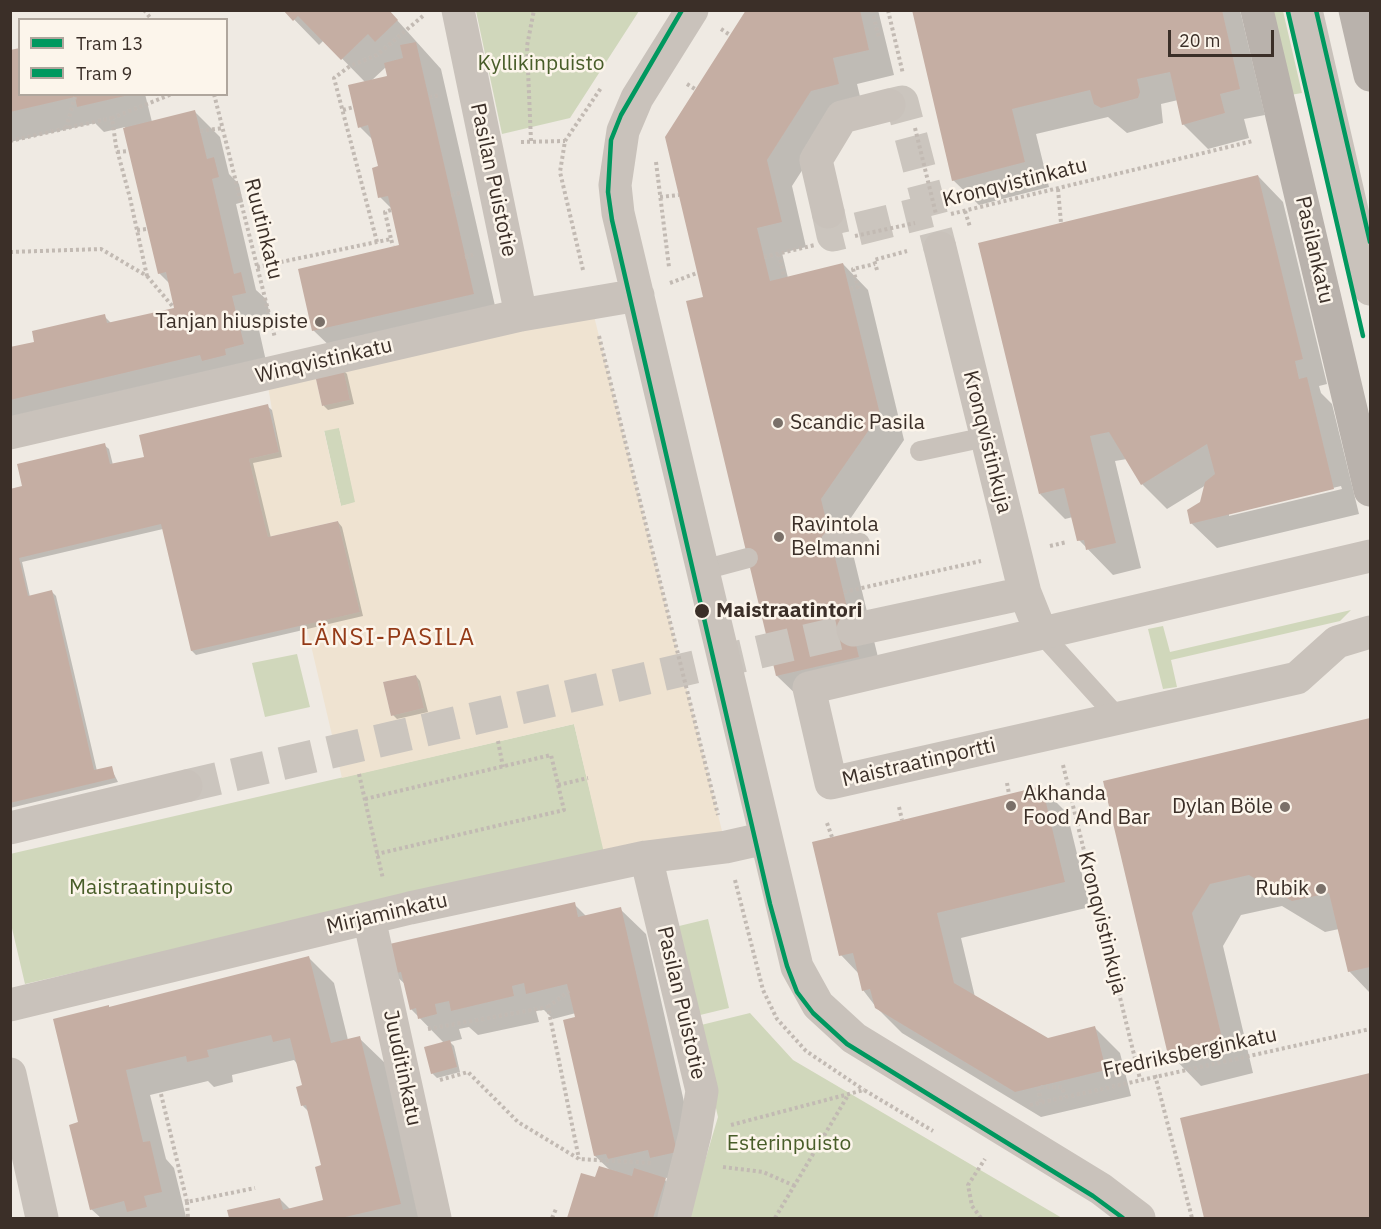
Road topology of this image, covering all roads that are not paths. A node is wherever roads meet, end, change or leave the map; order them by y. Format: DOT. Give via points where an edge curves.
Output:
graph roads {
  1 [pos="458,10"];
  2 [pos="692,10"];
  3 [pos="1257,10"];
  4 [pos="1305,10"];
  5 [pos="1355,10"];
  6 [pos="1371,75"];
  7 [pos="889,105"];
  8 [pos="828,212"];
  9 [pos="931,229"];
  10 [pos="1371,289"];
  11 [pos="638,295"];
  12 [pos="520,315"];
  13 [pos="10,433"];
  14 [pos="986,437"];
  15 [pos="920,451"];
  16 [pos="1371,490"];
  17 [pos="831,541"];
  18 [pos="860,543"];
  19 [pos="1371,556"];
  20 [pos="748,558"];
  21 [pos="703,570"];
  22 [pos="1025,593"];
  23 [pos="853,630"];
  24 [pos="1371,632"];
  25 [pos="1041,633"];
  26 [pos="1119,719"];
  27 [pos="186,786"];
  28 [pos="10,828"];
  29 [pos="766,838"];
  30 [pos="646,857"];
  31 [pos="379,916"];
  32 [pos="10,1005"];
  33 [pos="10,1074"];
  34 [pos="42,1218"];
  35 [pos="435,1218"];
  36 [pos="674,1218"];
  37 [pos="1139,1218"];
  1 -- 12 [label="street, Pasilan Puistotie"];
  2 -- 11 [label="street" via="637,98 618,155 618,213"];
  3 -- 16 [label="street, Pasilankatu"];
  4 -- 10 [label="street"];
  5 -- 6 [label="street"];
  7 -- 8 [label="street" via="842,117 816,160"];
  9 -- 14 [label="street, Kronqvistinkuja"];
  11 -- 12 [label="street, Winqvistinkatu"];
  11 -- 21 [label="street"];
  12 -- 13 [label="street, Winqvistinkatu"];
  14 -- 15 [label="lane"];
  14 -- 22 [label="street, Kronqvistinkuja"];
  17 -- 18 [label="lane"];
  19 -- 25 [label="street, Maistraatinportti"];
  20 -- 21 [label="lane"];
  21 -- 29 [label="street"];
  22 -- 23 [label="street"];
  22 -- 25 [label="street, Kronqvistinkuja"];
  24 -- 26 [label="street, Maistraatinportti" via="1337,642 1297,678"];
  25 -- 26 [label="lane"];
  25 -- 26 [label="street, Maistraatinportti" via="809,688 831,783"];
  27 -- 28 [label="street"];
  29 -- 30 [label="street, Mirjaminkatu"];
  29 -- 37 [label="street" via="797,967 806,987 833,1022 1101,1189"];
  30 -- 31 [label="street, Mirjaminkatu"];
  30 -- 36 [label="street, Pasilan Puistotie" via="702,1091"];
  31 -- 32 [label="street, Mirjaminkatu"];
  31 -- 35 [label="street, Juuditinkatu" via="407,1089"];
  33 -- 34 [label="street"];
}
